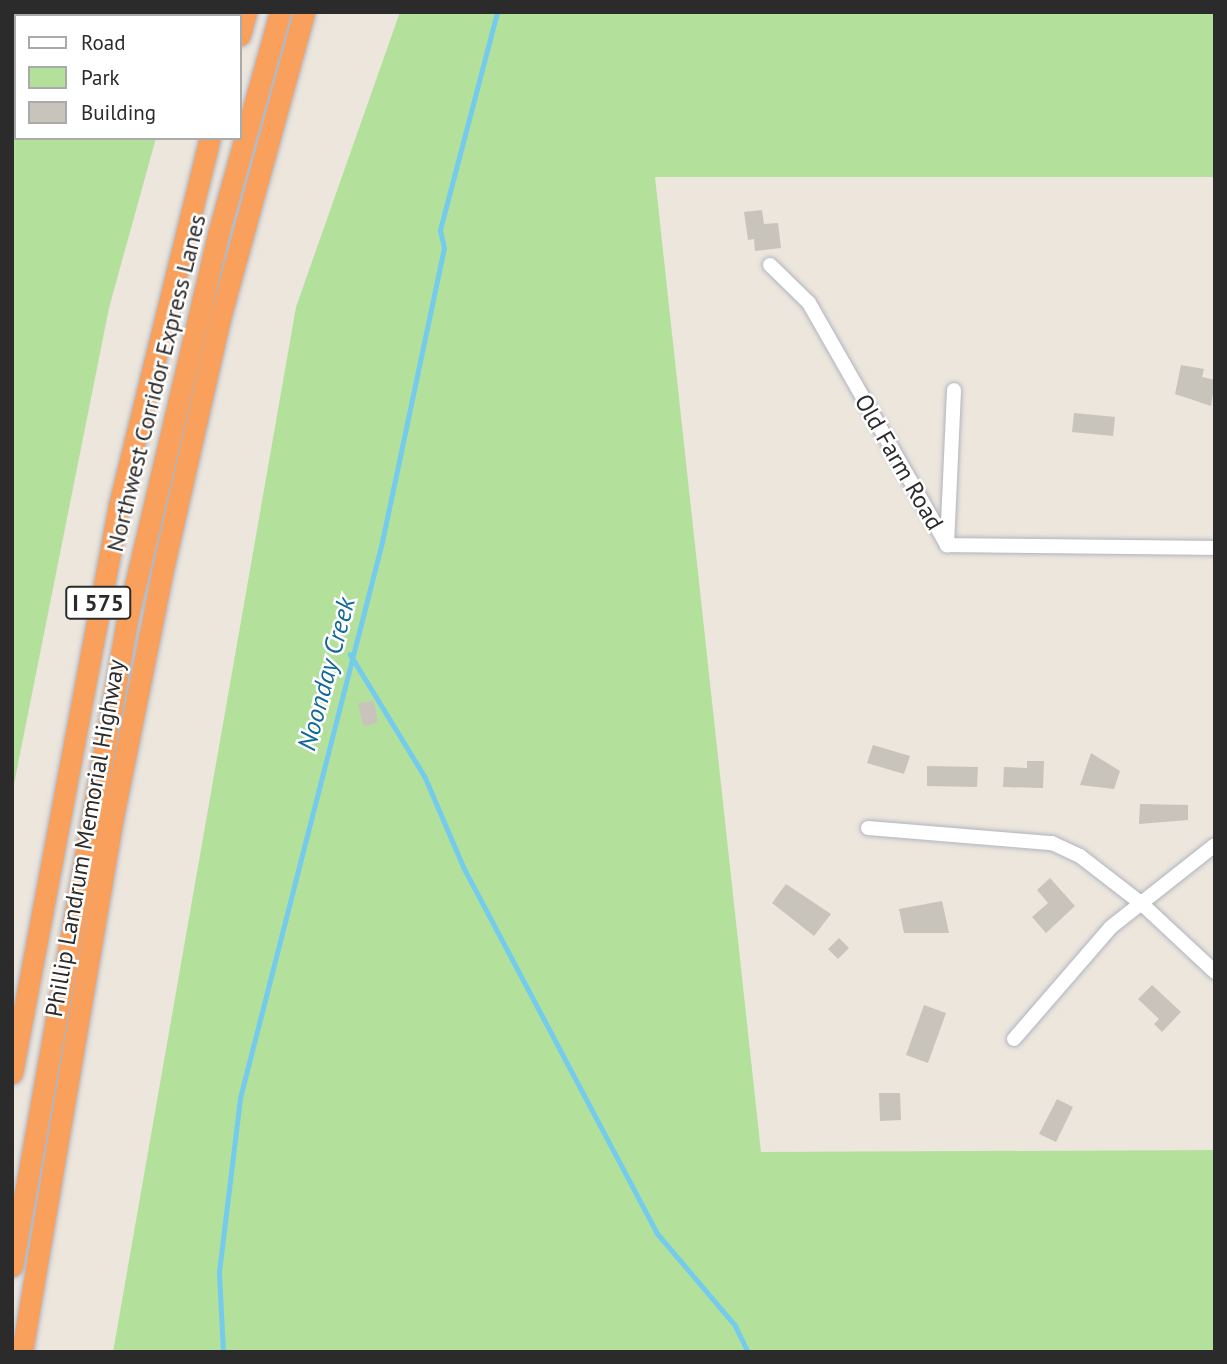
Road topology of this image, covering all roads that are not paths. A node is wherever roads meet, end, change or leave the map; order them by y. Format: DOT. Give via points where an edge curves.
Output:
graph roads {
  1 [pos="280,12"];
  2 [pos="304,12"];
  3 [pos="210,140"];
  4 [pos="770,265"];
  5 [pos="954,390"];
  6 [pos="947,545"];
  7 [pos="1215,548"];
  8 [pos="868,828"];
  9 [pos="1215,845"];
  10 [pos="1142,904"];
  11 [pos="1215,972"];
  12 [pos="1014,1038"];
  13 [pos="12,1073"];
  14 [pos="12,1266"];
  15 [pos="22,1352"];
  1 -- 14 [label="highway, Northwest Corridor Express Lanes" via="215,247 131,602"];
  2 -- 15 [label="highway, Phillip Landrum Memorial Highway / I 575" via="210,355 160,581 109,834"];
  3 -- 13 [label="highway, Phillip Landrum Memorial Highway / I 575" via="119,505"];
  4 -- 6 [label="street, Old Farm Road" via="809,303"];
  5 -- 6 [label="street"];
  6 -- 7 [label="street, Old Farm Road"];
  8 -- 10 [label="street" via="1052,843 1080,856"];
  9 -- 10 [label="street"];
  10 -- 11 [label="street"];
  10 -- 12 [label="street" via="1111,927"];
}
